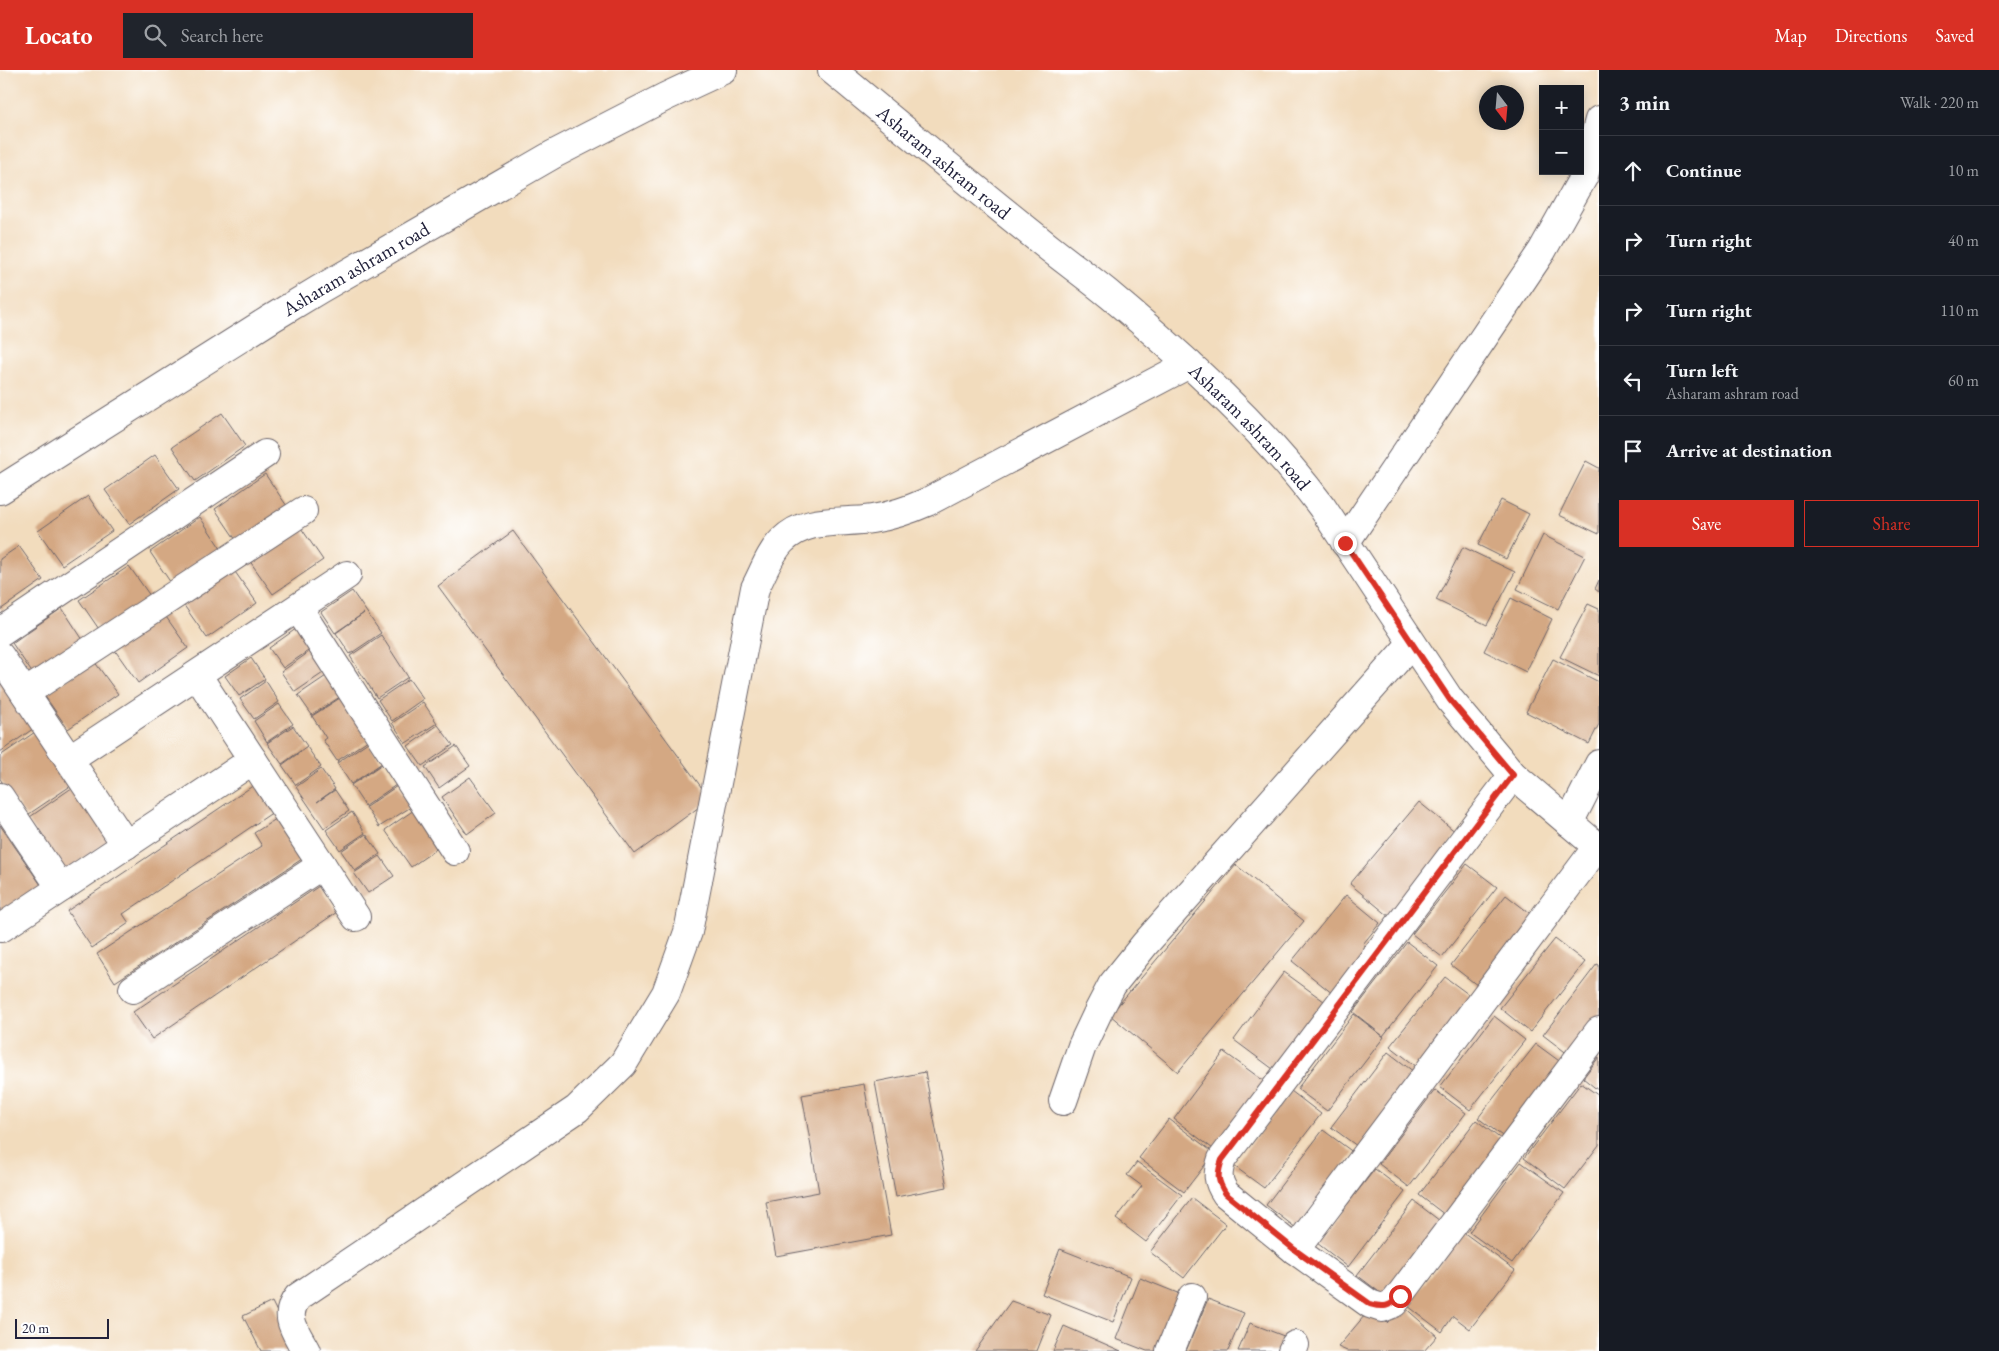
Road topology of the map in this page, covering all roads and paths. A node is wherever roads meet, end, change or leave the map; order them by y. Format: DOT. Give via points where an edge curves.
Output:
graph roads {
  1 [pos="723,70"];
  2 [pos="832,70"];
  3 [pos="1599,120"];
  4 [pos="1189,364"];
  5 [pos="264,454"];
  6 [pos="0,490"];
  7 [pos="303,511"];
  8 [pos="1345,543"];
  9 [pos="347,575"];
  10 [pos="298,608"];
  11 [pos="0,632"];
  12 [pos="1411,644"];
  13 [pos="0,656"];
  14 [pos="197,675"];
  15 [pos="25,693"];
  16 [pos="69,759"];
  17 [pos="253,760"];
  18 [pos="1599,764"];
  19 [pos="1513,775"];
  20 [pos="0,797"];
  21 [pos="1569,822"];
  22 [pos="126,845"];
  23 [pos="1598,848"];
  24 [pos="455,851"];
  25 [pos="322,865"];
  26 [pos="61,888"];
  27 [pos="356,917"];
  28 [pos="1,928"];
  29 [pos="133,988"];
  30 [pos="1599,1031"];
  31 [pos="1063,1101"];
  32 [pos="1295,1250"];
  33 [pos="1192,1297"];
  34 [pos="306,1351"];
  35 [pos="1170,1351"];
  1 -- 6 [label="street, Asharam ashram road" via="554,154 336,280"];
  2 -- 4 [label="street, Asharam ashram road" via="1111,296"];
  3 -- 8 [label="street" via="1584,176 1542,251"];
  4 -- 8 [label="street, Asharam ashram road" via="1274,448 1322,507"];
  4 -- 34 [label="street" via="927,502 900,513 871,519 820,522 798,529 781,542 755,588 688,932 666,993 623,1064 577,1109 298,1297 290,1313"];
  5 -- 11 [label="street"];
  7 -- 15 [label="street"];
  8 -- 12 [label="street, Asharam ashram road"];
  9 -- 10 [label="street"];
  10 -- 14 [label="street"];
  10 -- 24 [label="street"];
  12 -- 19 [label="street, Asharam ashram road" via="1450,700"];
  12 -- 31 [label="street" via="1112,985 1082,1046"];
  13 -- 15 [label="street"];
  14 -- 16 [label="street"];
  14 -- 17 [label="street"];
  15 -- 16 [label="street"];
  16 -- 22 [label="street"];
  17 -- 22 [label="street"];
  17 -- 25 [label="street"];
  18 -- 21 [label="street"];
  19 -- 21 [label="street, Asharam ashram road"];
  19 -- 32 [label="street" via="1222,1160 1217,1174 1226,1194"];
  20 -- 26 [label="street"];
  21 -- 23 [label="street, Asharam ashram road"];
  22 -- 26 [label="street"];
  23 -- 32 [label="street"];
  25 -- 27 [label="street"];
  25 -- 29 [label="street"];
  26 -- 28 [label="street"];
  30 -- 32 [label="street" via="1394,1303 1382,1308 1370,1304"];
  33 -- 35 [label="street"];
}
